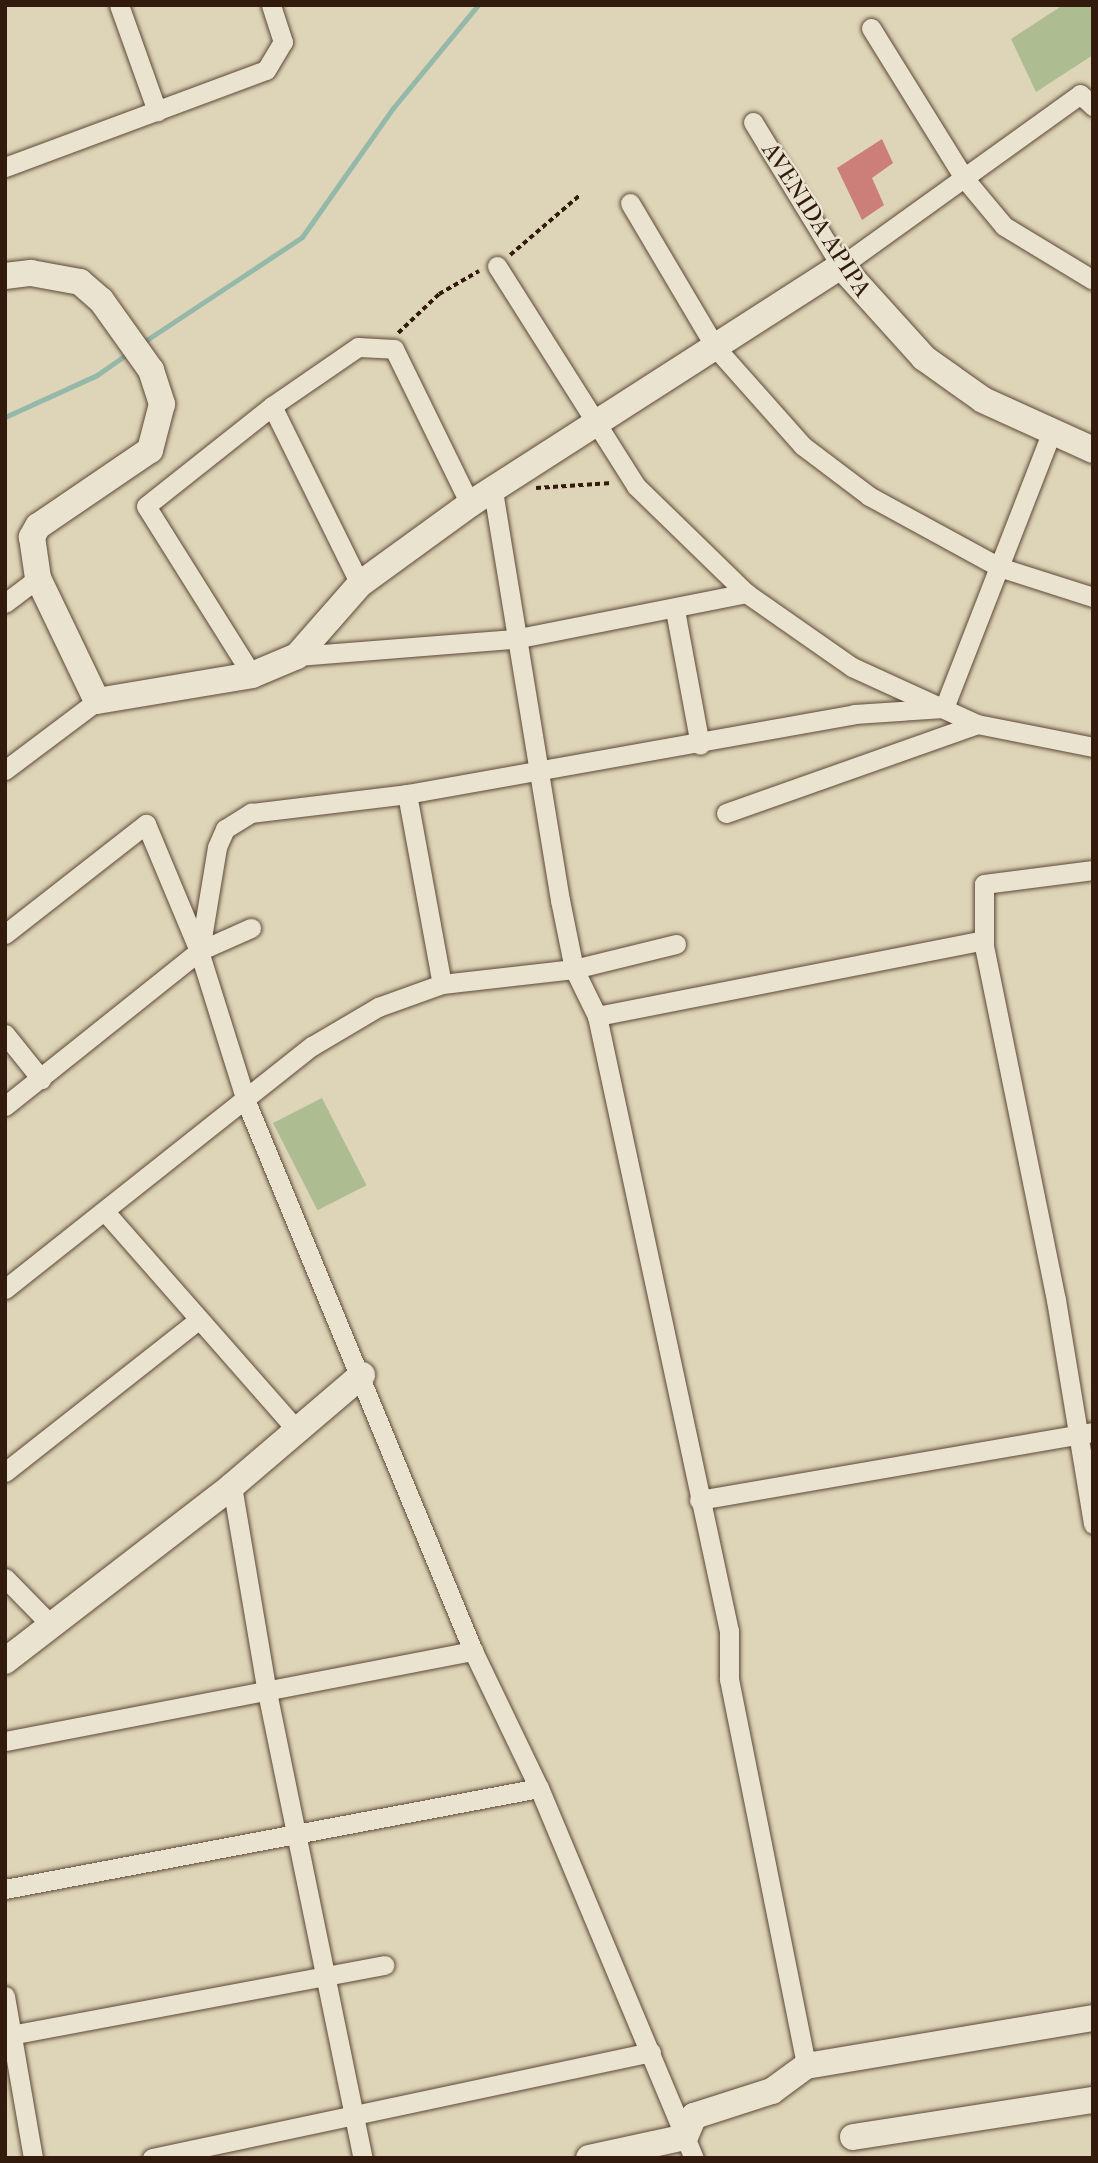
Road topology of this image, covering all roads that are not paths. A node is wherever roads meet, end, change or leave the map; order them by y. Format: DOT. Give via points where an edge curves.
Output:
graph roads {
  1 [pos="119,5"];
  2 [pos="271,5"];
  3 [pos="871,28"];
  4 [pos="1093,106"];
  5 [pos="157,111"];
  6 [pos="753,122"];
  7 [pos="5,167"];
  8 [pos="964,178"];
  9 [pos="630,203"];
  10 [pos="497,266"];
  11 [pos="841,266"];
  12 [pos="5,276"];
  13 [pos="1093,280"];
  14 [pos="715,347"];
  15 [pos="272,406"];
  16 [pos="594,424"];
  17 [pos="1051,433"];
  18 [pos="1093,450"];
  19 [pos="482,498"];
  20 [pos="999,567"];
  21 [pos="38,578"];
  22 [pos="360,584"];
  23 [pos="746,593"];
  24 [pos="1093,597"];
  25 [pos="5,603"];
  26 [pos="675,610"];
  27 [pos="514,639"];
  28 [pos="297,656"];
  29 [pos="252,675"];
  30 [pos="97,701"];
  31 [pos="944,708"];
  32 [pos="977,724"];
  33 [pos="700,745"];
  34 [pos="1093,747"];
  35 [pos="5,770"];
  36 [pos="537,772"];
  37 [pos="407,794"];
  38 [pos="726,813"];
  39 [pos="1093,870"];
  40 [pos="251,928"];
  41 [pos="5,934"];
  42 [pos="984,940"];
  43 [pos="676,944"];
  44 [pos="200,951"];
  45 [pos="575,969"];
  46 [pos="442,984"];
  47 [pos="597,1016"];
  48 [pos="5,1034"];
  49 [pos="41,1079"];
  50 [pos="247,1104"];
  51 [pos="5,1106"];
  52 [pos="107,1214"];
  53 [pos="5,1289"];
  54 [pos="197,1321"];
  55 [pos="362,1375"];
  56 [pos="297,1430"];
  57 [pos="1084,1434"];
  58 [pos="5,1472"];
  59 [pos="232,1486"];
  60 [pos="699,1500"];
  61 [pos="1093,1524"];
  62 [pos="5,1578"];
  63 [pos="52,1626"];
  64 [pos="473,1651"];
  65 [pos="5,1661"];
  66 [pos="267,1692"];
  67 [pos="5,1741"];
  68 [pos="539,1788"];
  69 [pos="297,1832"];
  70 [pos="5,1889"];
  71 [pos="384,1965"];
  72 [pos="327,1977"];
  73 [pos="5,1996"];
  74 [pos="1093,2018"];
  75 [pos="9,2036"];
  76 [pos="651,2052"];
  77 [pos="806,2066"];
  78 [pos="1093,2100"];
  79 [pos="353,2120"];
  80 [pos="853,2137"];
  81 [pos="690,2147"];
  82 [pos="33,2158"];
  83 [pos="152,2158"];
  84 [pos="363,2158"];
  85 [pos="589,2158"];
  1 -- 5 [label="street"];
  2 -- 5 [label="street" via="284,42 279,58 266,70"];
  3 -- 8 [label="street"];
  4 -- 8 [label="street" via="1080,94"];
  5 -- 7 [label="street"];
  6 -- 11 [label="street, AVENIDA APIPA"];
  8 -- 11 [label="street"];
  8 -- 13 [label="street" via="1004,226"];
  9 -- 14 [label="street"];
  10 -- 16 [label="street"];
  11 -- 14 [label="street"];
  11 -- 17 [label="street, AVENIDA APIPA" via="924,358 983,400"];
  12 -- 21 [label="street" via="31,273 80,282 101,300 151,370 162,404 150,450 38,526 32,537"];
  14 -- 16 [label="street"];
  14 -- 20 [label="street" via="803,446 869,496"];
  15 -- 19 [label="street" via="358,347 394,349"];
  15 -- 22 [label="street"];
  15 -- 29 [label="street" via="146,506"];
  16 -- 19 [label="street"];
  16 -- 23 [label="street" via="632,481"];
  17 -- 18 [label="street, AVENIDA APIPA"];
  17 -- 20 [label="street"];
  19 -- 22 [label="street"];
  19 -- 27 [label="street"];
  20 -- 24 [label="street"];
  20 -- 31 [label="street"];
  21 -- 25 [label="street"];
  21 -- 30 [label="street"];
  22 -- 28 [label="street"];
  23 -- 26 [label="street"];
  23 -- 31 [label="street" via="852,667"];
  26 -- 27 [label="street"];
  26 -- 33 [label="street"];
  27 -- 28 [label="street"];
  27 -- 36 [label="street"];
  28 -- 29 [label="street"];
  29 -- 30 [label="street"];
  30 -- 35 [label="street"];
  31 -- 32 [label="street"];
  31 -- 33 [label="street" via="854,714"];
  32 -- 34 [label="street"];
  32 -- 38 [label="street"];
  33 -- 36 [label="street"];
  36 -- 37 [label="street"];
  36 -- 45 [label="street"];
  37 -- 44 [label="street" via="251,813 225,829"];
  37 -- 46 [label="street"];
  39 -- 42 [label="street" via="984,884"];
  40 -- 44 [label="street"];
  41 -- 44 [label="street" via="146,824"];
  42 -- 47 [label="street"];
  42 -- 57 [label="street"];
  43 -- 45 [label="street"];
  44 -- 49 [label="street"];
  44 -- 50 [label="street"];
  45 -- 46 [label="street"];
  45 -- 47 [label="street"];
  46 -- 50 [label="street" via="379,1007 312,1046"];
  47 -- 60 [label="street"];
  48 -- 49 [label="street"];
  49 -- 51 [label="street"];
  50 -- 52 [label="street"];
  50 -- 55 [label="street"];
  52 -- 53 [label="street"];
  52 -- 54 [label="street"];
  54 -- 56 [label="street"];
  54 -- 58 [label="street"];
  55 -- 56 [label="street"];
  55 -- 64 [label="street"];
  56 -- 59 [label="street"];
  57 -- 60 [label="street"];
  57 -- 61 [label="street"];
  59 -- 63 [label="street"];
  59 -- 66 [label="street"];
  60 -- 77 [label="street" via="729,1631 729,1679"];
  62 -- 63 [label="street"];
  63 -- 65 [label="street"];
  64 -- 66 [label="street"];
  64 -- 68 [label="street"];
  66 -- 67 [label="street"];
  66 -- 69 [label="street"];
  68 -- 69 [label="street"];
  68 -- 76 [label="street"];
  69 -- 70 [label="street"];
  69 -- 72 [label="street"];
  71 -- 72 [label="street"];
  72 -- 75 [label="street"];
  72 -- 79 [label="street"];
  73 -- 75 [label="street"];
  74 -- 77 [label="street"];
  75 -- 82 [label="street"];
  76 -- 79 [label="street"];
  76 -- 81 [label="street"];
  77 -- 81 [label="street" via="772,2091 694,2116"];
  78 -- 80 [label="street"];
  79 -- 83 [label="street"];
  79 -- 84 [label="street"];
  81 -- 85 [label="street"];
}
